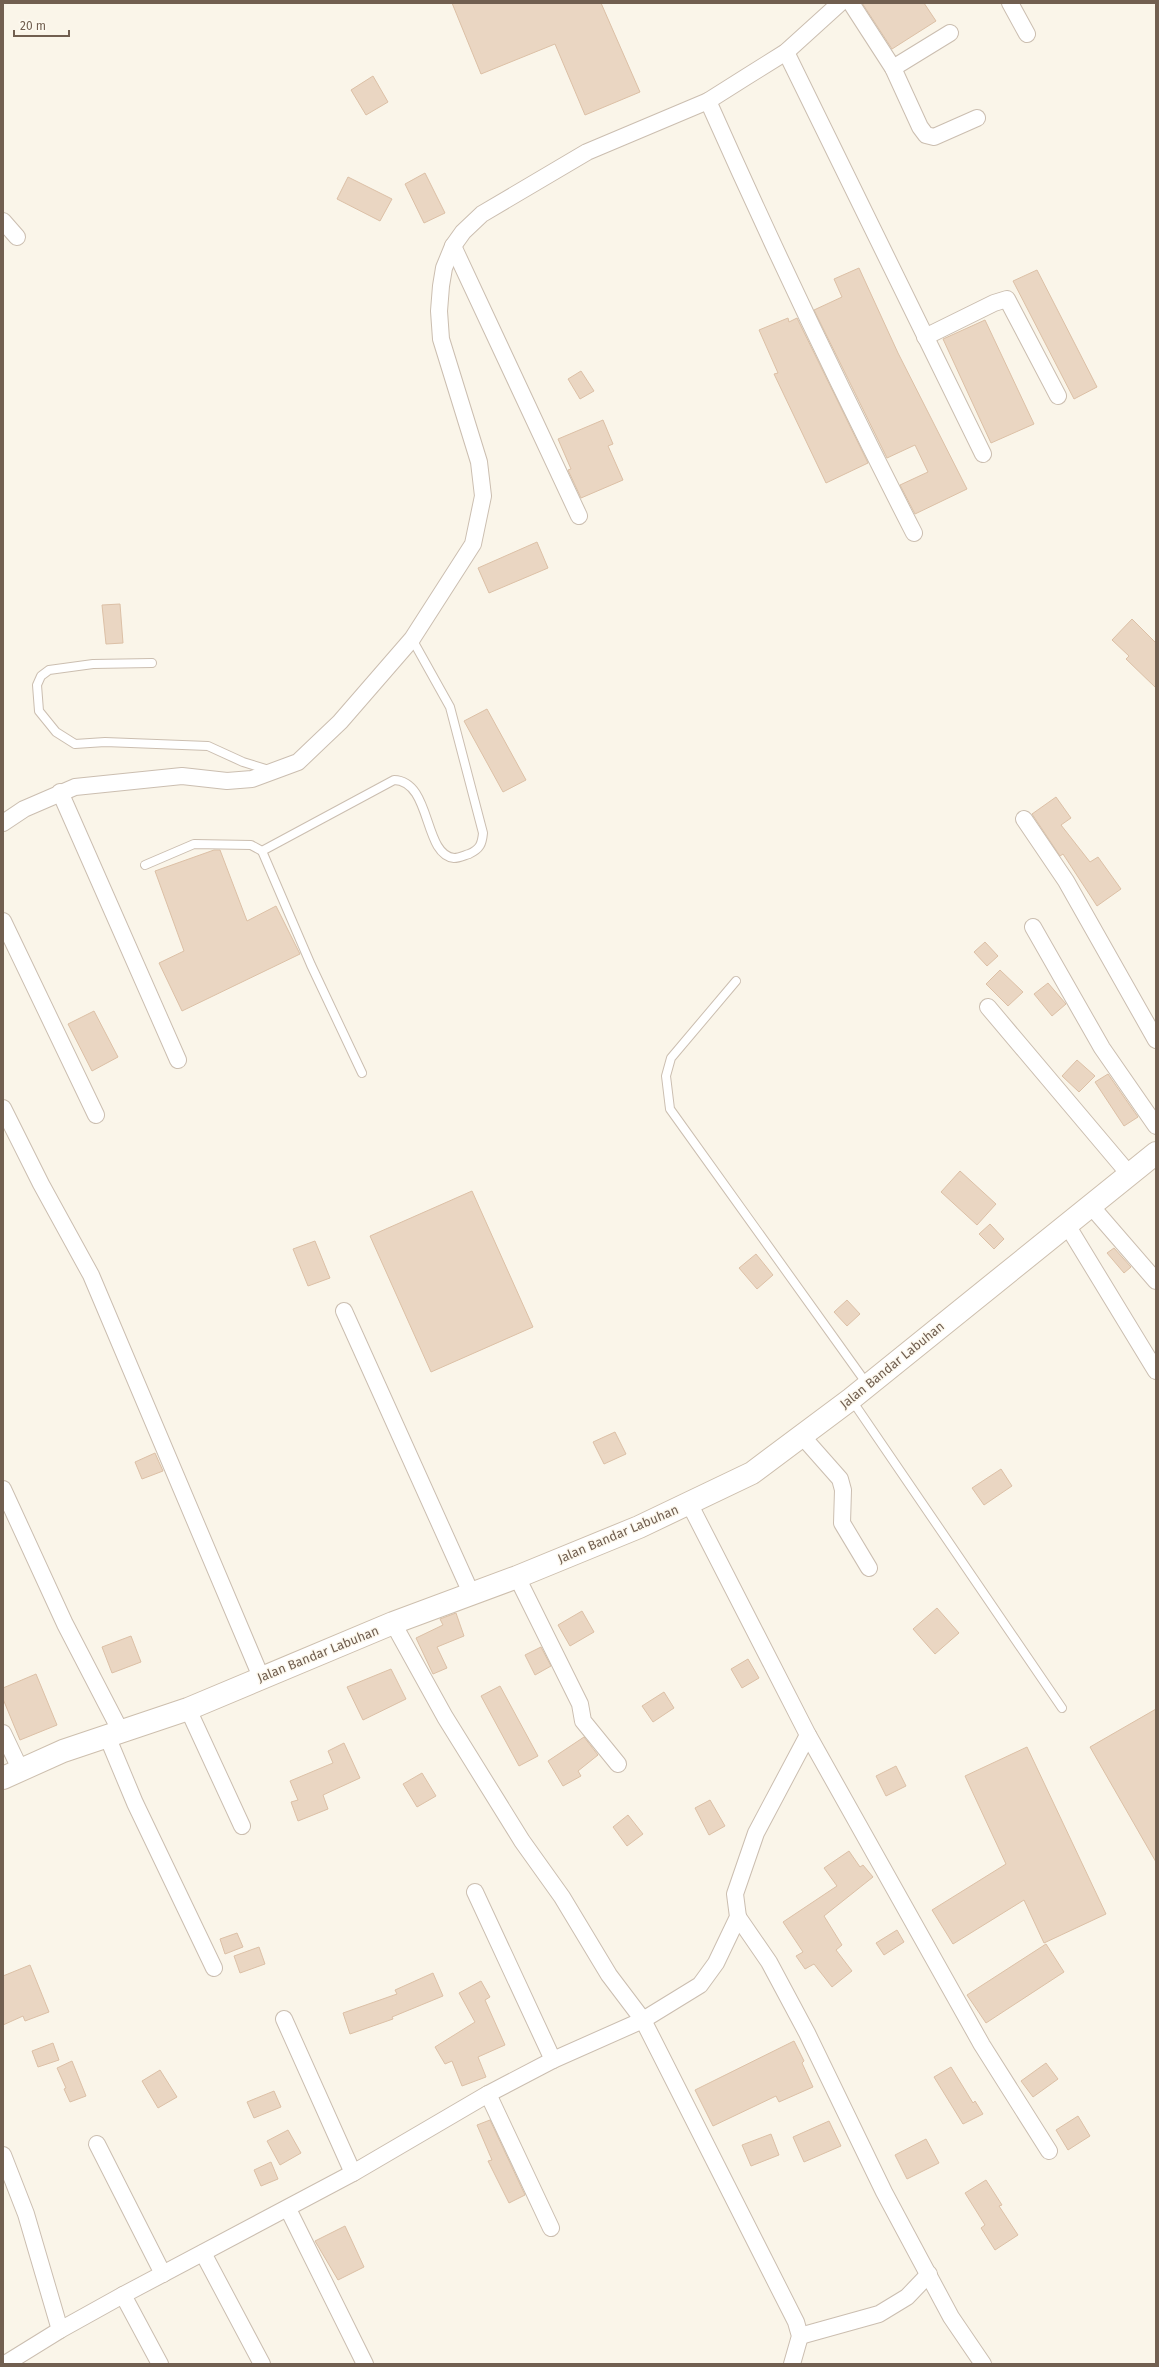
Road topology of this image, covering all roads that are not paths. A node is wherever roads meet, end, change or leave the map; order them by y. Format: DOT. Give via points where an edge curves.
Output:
graph roads {
  1 [pos="840,3"];
  2 [pos="851,3"];
  3 [pos="1010,3"];
  4 [pos="950,33"];
  5 [pos="1027,34"];
  6 [pos="786,52"];
  7 [pos="893,68"];
  8 [pos="708,101"];
  9 [pos="977,118"];
  10 [pos="3,221"];
  11 [pos="17,237"];
  12 [pos="453,246"];
  13 [pos="925,337"];
  14 [pos="1058,396"];
  15 [pos="982,454"];
  16 [pos="579,516"];
  17 [pos="914,533"];
  18 [pos="412,639"];
  19 [pos="152,663"];
  20 [pos="274,772"];
  21 [pos="60,792"];
  22 [pos="1024,819"];
  23 [pos="3,823"];
  24 [pos="262,851"];
  25 [pos="145,865"];
  26 [pos="3,921"];
  27 [pos="1034,927"];
  28 [pos="736,981"];
  29 [pos="988,1007"];
  30 [pos="1156,1040"];
  31 [pos="178,1060"];
  32 [pos="362,1072"];
  33 [pos="3,1108"];
  34 [pos="96,1115"];
  35 [pos="1156,1126"];
  36 [pos="1156,1153"];
  37 [pos="1130,1174"];
  38 [pos="1091,1206"];
  39 [pos="1067,1225"];
  40 [pos="1156,1280"];
  41 [pos="344,1311"];
  42 [pos="1156,1370"];
  43 [pos="867,1385"];
  44 [pos="851,1398"];
  45 [pos="802,1436"];
  46 [pos="3,1489"];
  47 [pos="689,1504"];
  48 [pos="869,1568"];
  49 [pos="518,1577"];
  50 [pos="471,1593"];
  51 [pos="393,1623"];
  52 [pos="261,1676"];
  53 [pos="1062,1708"];
  54 [pos="188,1709"];
  55 [pos="3,1733"];
  56 [pos="114,1734"];
  57 [pos="808,1735"];
  58 [pos="618,1764"];
  59 [pos="12,1775"];
  60 [pos="242,1826"];
  61 [pos="475,1892"];
  62 [pos="738,1917"];
  63 [pos="214,1968"];
  64 [pos="284,2019"];
  65 [pos="643,2020"];
  66 [pos="553,2060"];
  67 [pos="488,2094"];
  68 [pos="97,2144"];
  69 [pos="1049,2151"];
  70 [pos="3,2155"];
  71 [pos="353,2173"];
  72 [pos="288,2209"];
  73 [pos="551,2228"];
  74 [pos="203,2253"];
  75 [pos="163,2274"];
  76 [pos="929,2274"];
  77 [pos="123,2295"];
  78 [pos="60,2330"];
  79 [pos="800,2336"];
  80 [pos="5,2364"];
  81 [pos="160,2364"];
  82 [pos="262,2364"];
  83 [pos="365,2364"];
  84 [pos="792,2364"];
  85 [pos="983,2364"];
  1 -- 6 [label="street"];
  2 -- 7 [label="street"];
  3 -- 5 [label="street"];
  4 -- 7 [label="street"];
  6 -- 8 [label="street"];
  6 -- 13 [label="street"];
  7 -- 9 [label="street" via="926,135 934,137"];
  8 -- 12 [label="street" via="587,152 482,214"];
  8 -- 17 [label="street" via="764,228 860,429"];
  10 -- 11 [label="street"];
  12 -- 16 [label="street"];
  12 -- 18 [label="street" via="444,268 441,286 441,339 479,462 483,496 473,544"];
  13 -- 14 [label="street" via="1007,299"];
  13 -- 15 [label="street"];
  18 -- 20 [label="street" via="340,722 298,762"];
  18 -- 24 [label="lane" via="450,707 483,833 482,844 477,851 456,858 447,856 439,848 413,787 402,780 394,780"];
  19 -- 20 [label="lane" via="93,664 49,670 41,676 37,685 39,711 56,732 75,744 105,742 208,746 243,762"];
  20 -- 21 [label="street" via="252,779 227,781 182,776 75,787"];
  21 -- 23 [label="street"];
  21 -- 31 [label="street"];
  22 -- 30 [label="street" via="1066,881"];
  24 -- 25 [label="lane" via="251,845 194,844"];
  24 -- 32 [label="lane" via="311,965"];
  26 -- 34 [label="street"];
  27 -- 35 [label="street" via="1102,1048"];
  28 -- 43 [label="lane" via="671,1058 666,1076 670,1109"];
  29 -- 37 [label="street"];
  33 -- 52 [label="street" via="91,1275"];
  36 -- 37 [label="main road, Jalan Bandar Labuhan"];
  37 -- 38 [label="main road, Jalan Bandar Labuhan"];
  38 -- 39 [label="main road, Jalan Bandar Labuhan"];
  38 -- 40 [label="street"];
  39 -- 42 [label="street"];
  39 -- 43 [label="main road, Jalan Bandar Labuhan"];
  41 -- 50 [label="street"];
  43 -- 44 [label="main road, Jalan Bandar Labuhan"];
  44 -- 45 [label="main road, Jalan Bandar Labuhan"];
  44 -- 53 [label="lane"];
  45 -- 47 [label="main road, Jalan Bandar Labuhan" via="752,1473"];
  45 -- 48 [label="street" via="840,1479 843,1490 842,1523"];
  46 -- 56 [label="street"];
  47 -- 49 [label="main road, Jalan Bandar Labuhan"];
  47 -- 57 [label="street"];
  49 -- 50 [label="main road, Jalan Bandar Labuhan"];
  49 -- 58 [label="street" via="580,1704 583,1721"];
  50 -- 51 [label="main road, Jalan Bandar Labuhan"];
  51 -- 52 [label="main road, Jalan Bandar Labuhan" via="304,1662"];
  51 -- 65 [label="street" via="445,1717 522,1841 562,1896 609,1976"];
  52 -- 54 [label="main road, Jalan Bandar Labuhan"];
  54 -- 56 [label="main road, Jalan Bandar Labuhan"];
  54 -- 60 [label="street"];
  55 -- 59 [label="street"];
  56 -- 59 [label="main road, Jalan Bandar Labuhan" via="63,1751"];
  56 -- 63 [label="street" via="135,1803"];
  57 -- 62 [label="street" via="756,1834 735,1894"];
  57 -- 69 [label="street" via="982,2045"];
  61 -- 66 [label="street"];
  62 -- 65 [label="street" via="716,1963 700,1985"];
  62 -- 76 [label="street" via="769,1962 804,2026 881,2186"];
  64 -- 71 [label="street"];
  65 -- 66 [label="street"];
  65 -- 79 [label="street" via="796,2322"];
  66 -- 67 [label="street"];
  67 -- 71 [label="street"];
  67 -- 73 [label="street"];
  68 -- 75 [label="street"];
  70 -- 78 [label="street" via="26,2214"];
  71 -- 72 [label="street"];
  72 -- 74 [label="street"];
  72 -- 83 [label="street"];
  74 -- 75 [label="street"];
  74 -- 82 [label="street"];
  75 -- 77 [label="street"];
  76 -- 79 [label="street" via="907,2297 879,2314"];
  76 -- 85 [label="street" via="951,2317"];
  77 -- 78 [label="street"];
  77 -- 81 [label="street"];
  78 -- 80 [label="street"];
  79 -- 84 [label="street"];
}
